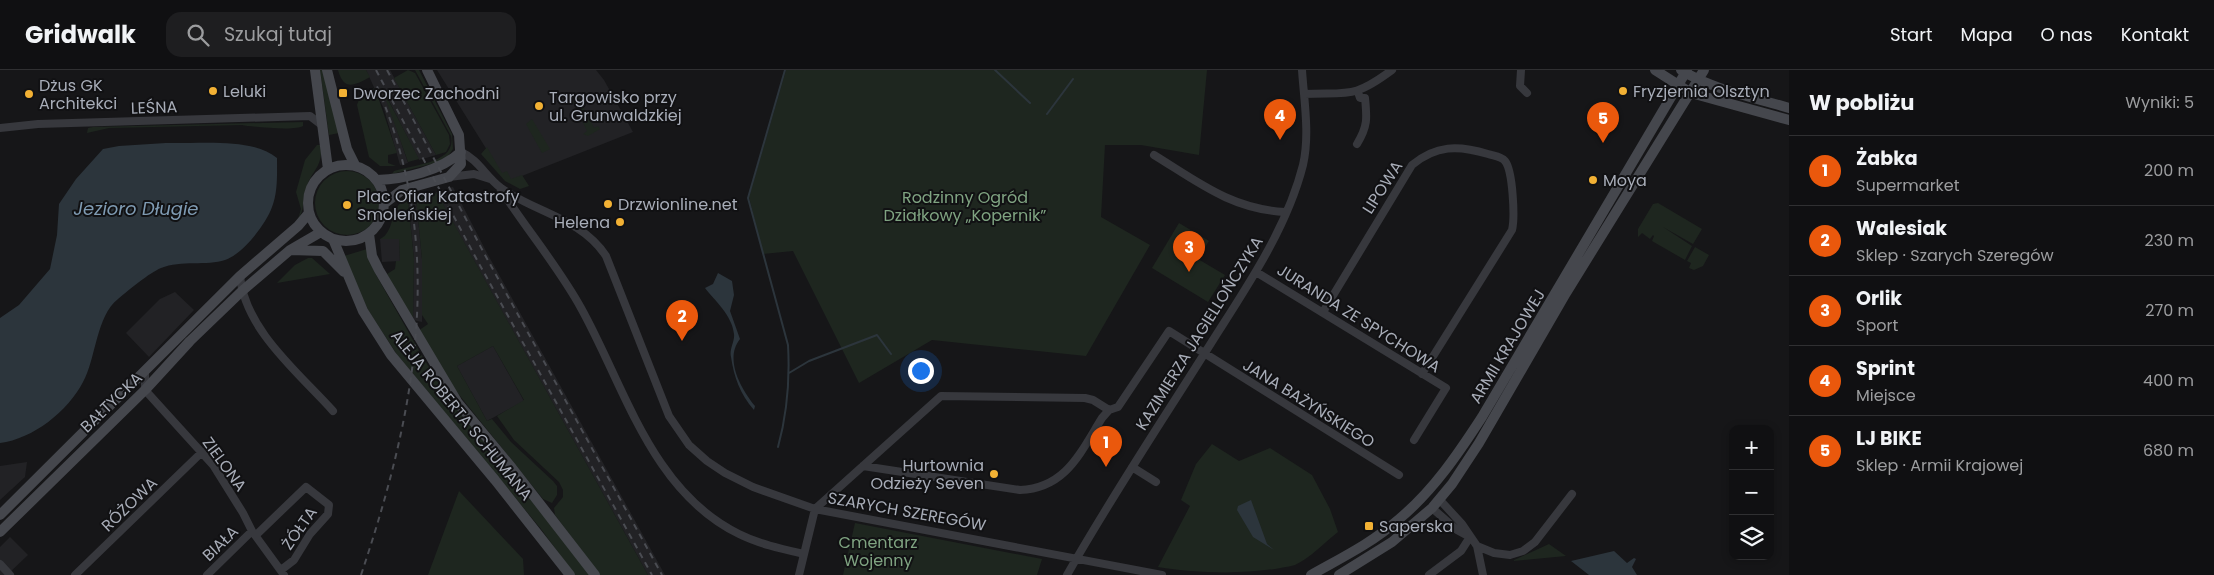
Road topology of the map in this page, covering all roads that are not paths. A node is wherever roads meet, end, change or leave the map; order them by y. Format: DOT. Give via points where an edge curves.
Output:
graph roads {
  1 [pos="315,70"];
  2 [pos="327,70"];
  3 [pos="427,70"];
  4 [pos="1302,70"];
  5 [pos="1392,70"];
  6 [pos="1521,70"];
  7 [pos="1655,70"];
  8 [pos="1704,70"];
  9 [pos="1684,71"];
  10 [pos="1698,80"];
  11 [pos="1678,86"];
  12 [pos="1358,92"];
  13 [pos="320,93"];
  14 [pos="1527,93"];
  15 [pos="1691,93"];
  16 [pos="1304,94"];
  17 [pos="1789,108"];
  18 [pos="310,116"];
  19 [pos="1789,120"];
  20 [pos="323,126"];
  21 [pos="0,128"];
  22 [pos="1357,144"];
  23 [pos="461,152"];
  24 [pos="1154,155"];
  25 [pos="355,166"];
  26 [pos="328,169"];
  27 [pos="449,177"];
  28 [pos="377,180"];
  29 [pos="492,180"];
  30 [pos="499,187"];
  31 [pos="385,203"];
  32 [pos="309,212"];
  33 [pos="1285,212"];
  34 [pos="321,232"];
  35 [pos="368,234"];
  36 [pos="333,239"];
  37 [pos="290,250"];
  38 [pos="1256,272"];
  39 [pos="345,273"];
  40 [pos="240,276"];
  41 [pos="242,291"];
  42 [pos="1323,312"];
  43 [pos="1205,354"];
  44 [pos="145,372"];
  45 [pos="1422,374"];
  46 [pos="145,390"];
  47 [pos="1109,410"];
  48 [pos="333,412"];
  49 [pos="1414,440"];
  50 [pos="202,452"];
  51 [pos="863,466"];
  52 [pos="1132,467"];
  53 [pos="1399,475"];
  54 [pos="1156,482"];
  55 [pos="1426,494"];
  56 [pos="1572,494"];
  57 [pos="1439,499"];
  58 [pos="1432,508"];
  59 [pos="815,510"];
  60 [pos="0,516"];
  61 [pos="0,532"];
  62 [pos="254,533"];
  63 [pos="1470,537"];
  64 [pos="1477,546"];
  65 [pos="804,554"];
  66 [pos="1077,558"];
  67 [pos="0,564"];
  68 [pos="282,572"];
  69 [pos="10,575"];
  70 [pos="75,575"];
  71 [pos="207,575"];
  72 [pos="570,575"];
  73 [pos="595,575"];
  74 [pos="799,575"];
  75 [pos="1067,575"];
  76 [pos="1162,575"];
  77 [pos="1311,575"];
  78 [pos="1339,575"];
  79 [pos="1429,575"];
  80 [pos="1483,575"];
  1 -- 13 [label="main road"];
  2 -- 25 [label="main road" via="347,149"];
  3 -- 23 [label="main road" via="456,128"];
  4 -- 16 [label="street, KAZIMIERZA JAGIELLOŃCZYKA"];
  5 -- 12 [label="street"];
  6 -- 14 [label="street" via="1520,86"];
  7 -- 11 [label="main road"];
  8 -- 10 [label="main road, ARMII KRAJOWEJ"];
  9 -- 10 [label="main road"];
  9 -- 11 [label="main road, ARMII KRAJOWEJ"];
  10 -- 15 [label="main road, ARMII KRAJOWEJ"];
  10 -- 17 [label="main road"];
  11 -- 15 [label="main road"];
  11 -- 55 [label="main road, ARMII KRAJOWEJ" via="1482,417"];
  12 -- 16 [label="street"];
  12 -- 22 [label="street" via="1360,98 1365,98 1366,129"];
  13 -- 18 [label="street"];
  13 -- 20 [label="main road"];
  15 -- 19 [label="main road"];
  15 -- 57 [label="main road, ARMII KRAJOWEJ" via="1566,293 1479,443"];
  16 -- 33 [label="street, KAZIMIERZA JAGIELLOŃCZYKA" via="1304,157"];
  18 -- 20 [label="street"];
  18 -- 21 [label="street, LEŚNA" via="38,124"];
  20 -- 26 [label="main road"];
  23 -- 27 [label="main road" via="461,164"];
  23 -- 28 [label="main road" via="439,167 395,179"];
  23 -- 29 [label="street, SZARYCH SZEREGÓW" via="477,161"];
  24 -- 33 [label="street" via="1224,198 1238,204"];
  25 -- 26 [label="main road" via="341,165"];
  25 -- 28 [label="main road" via="371,173"];
  26 -- 32 [label="main road" via="309,193"];
  27 -- 29 [label="street" via="474,174"];
  27 -- 31 [label="main road" via="402,190"];
  28 -- 31 [label="main road"];
  29 -- 30 [label="street, SZARYCH SZEREGÓW"];
  30 -- 59 [label="street, SZARYCH SZEREGÓW" via="577,226 601,248 669,416 689,445 725,473"];
  30 -- 65 [label="street" via="566,281 637,424 677,483 703,511 723,525 762,544"];
  31 -- 35 [label="main road" via="377,226"];
  32 -- 34 [label="main road"];
  32 -- 40 [label="main road, BAŁTYCKA" via="298,226"];
  33 -- 38 [label="street, KAZIMIERZA JAGIELLOŃCZYKA"];
  34 -- 36 [label="main road"];
  34 -- 37 [label="main road, BAŁTYCKA"];
  35 -- 36 [label="main road" via="352,241"];
  35 -- 73 [label="main road, ALEJA ROBERTA SCHUMANA" via="372,256 379,270 458,403"];
  36 -- 39 [label="main road, ALEJA ROBERTA SCHUMANA"];
  37 -- 39 [label="main road" via="323,251"];
  37 -- 41 [label="main road, BAŁTYCKA"];
  38 -- 42 [label="street, JURANDA ZE SPYCHOWA"];
  38 -- 43 [label="street, KAZIMIERZA JAGIELLOŃCZYKA"];
  39 -- 72 [label="main road, ALEJA ROBERTA SCHUMANA" via="363,311 391,355"];
  40 -- 41 [label="street"];
  40 -- 44 [label="main road, BAŁTYCKA"];
  41 -- 46 [label="main road, BAŁTYCKA"];
  41 -- 48 [label="street" via="250,312 270,344"];
  42 -- 45 [label="street, JURANDA ZE SPYCHOWA"];
  42 -- 45 [label="street, LIPOWA" via="1412,165 1422,157 1449,147 1501,158 1508,167 1515,220 1512,230"];
  43 -- 47 [label="street, JANA BAŻYŃSKIEGO" via="1169,331 1118,407"];
  43 -- 52 [label="street, KAZIMIERZA JAGIELLOŃCZYKA"];
  43 -- 53 [label="street, JANA BAŻYŃSKIEGO"];
  44 -- 46 [label="street"];
  44 -- 60 [label="main road, BAŁTYCKA"];
  45 -- 49 [label="street, JURANDA ZE SPYCHOWA" via="1446,388"];
  46 -- 50 [label="street, ZIELONA"];
  46 -- 61 [label="main road, BAŁTYCKA"];
  47 -- 51 [label="street" via="1085,398 946,394"];
  47 -- 51 [label="street" via="1064,475 1032,489 1020,490"];
  50 -- 62 [label="street, ZIELONA"];
  50 -- 70 [label="street, RÓŻOWA"];
  51 -- 59 [label="street"];
  52 -- 54 [label="street"];
  52 -- 66 [label="street, KAZIMIERZA JAGIELLOŃCZYKA"];
  55 -- 57 [label="main road"];
  55 -- 58 [label="main road"];
  55 -- 77 [label="main road, ARMII KRAJOWEJ" via="1376,538"];
  56 -- 64 [label="street" via="1527,549 1505,555"];
  57 -- 58 [label="main road, ARMII KRAJOWEJ"];
  57 -- 63 [label="street"];
  58 -- 63 [label="street"];
  58 -- 78 [label="main road, ARMII KRAJOWEJ" via="1392,542"];
  59 -- 65 [label="street"];
  59 -- 66 [label="street, SZARYCH SZEREGÓW"];
  62 -- 68 [label="street, ZIELONA"];
  62 -- 68 [label="street, ŻÓŁTA" via="306,487 329,506 328,514"];
  62 -- 71 [label="street, BIAŁA"];
  63 -- 64 [label="street"];
  63 -- 79 [label="street" via="1461,551"];
  64 -- 80 [label="street"];
  65 -- 74 [label="street"];
  66 -- 75 [label="street, KAZIMIERZA JAGIELLOŃCZYKA"];
  66 -- 76 [label="street, SZARYCH SZEREGÓW"];
  67 -- 69 [label="street"];
}
